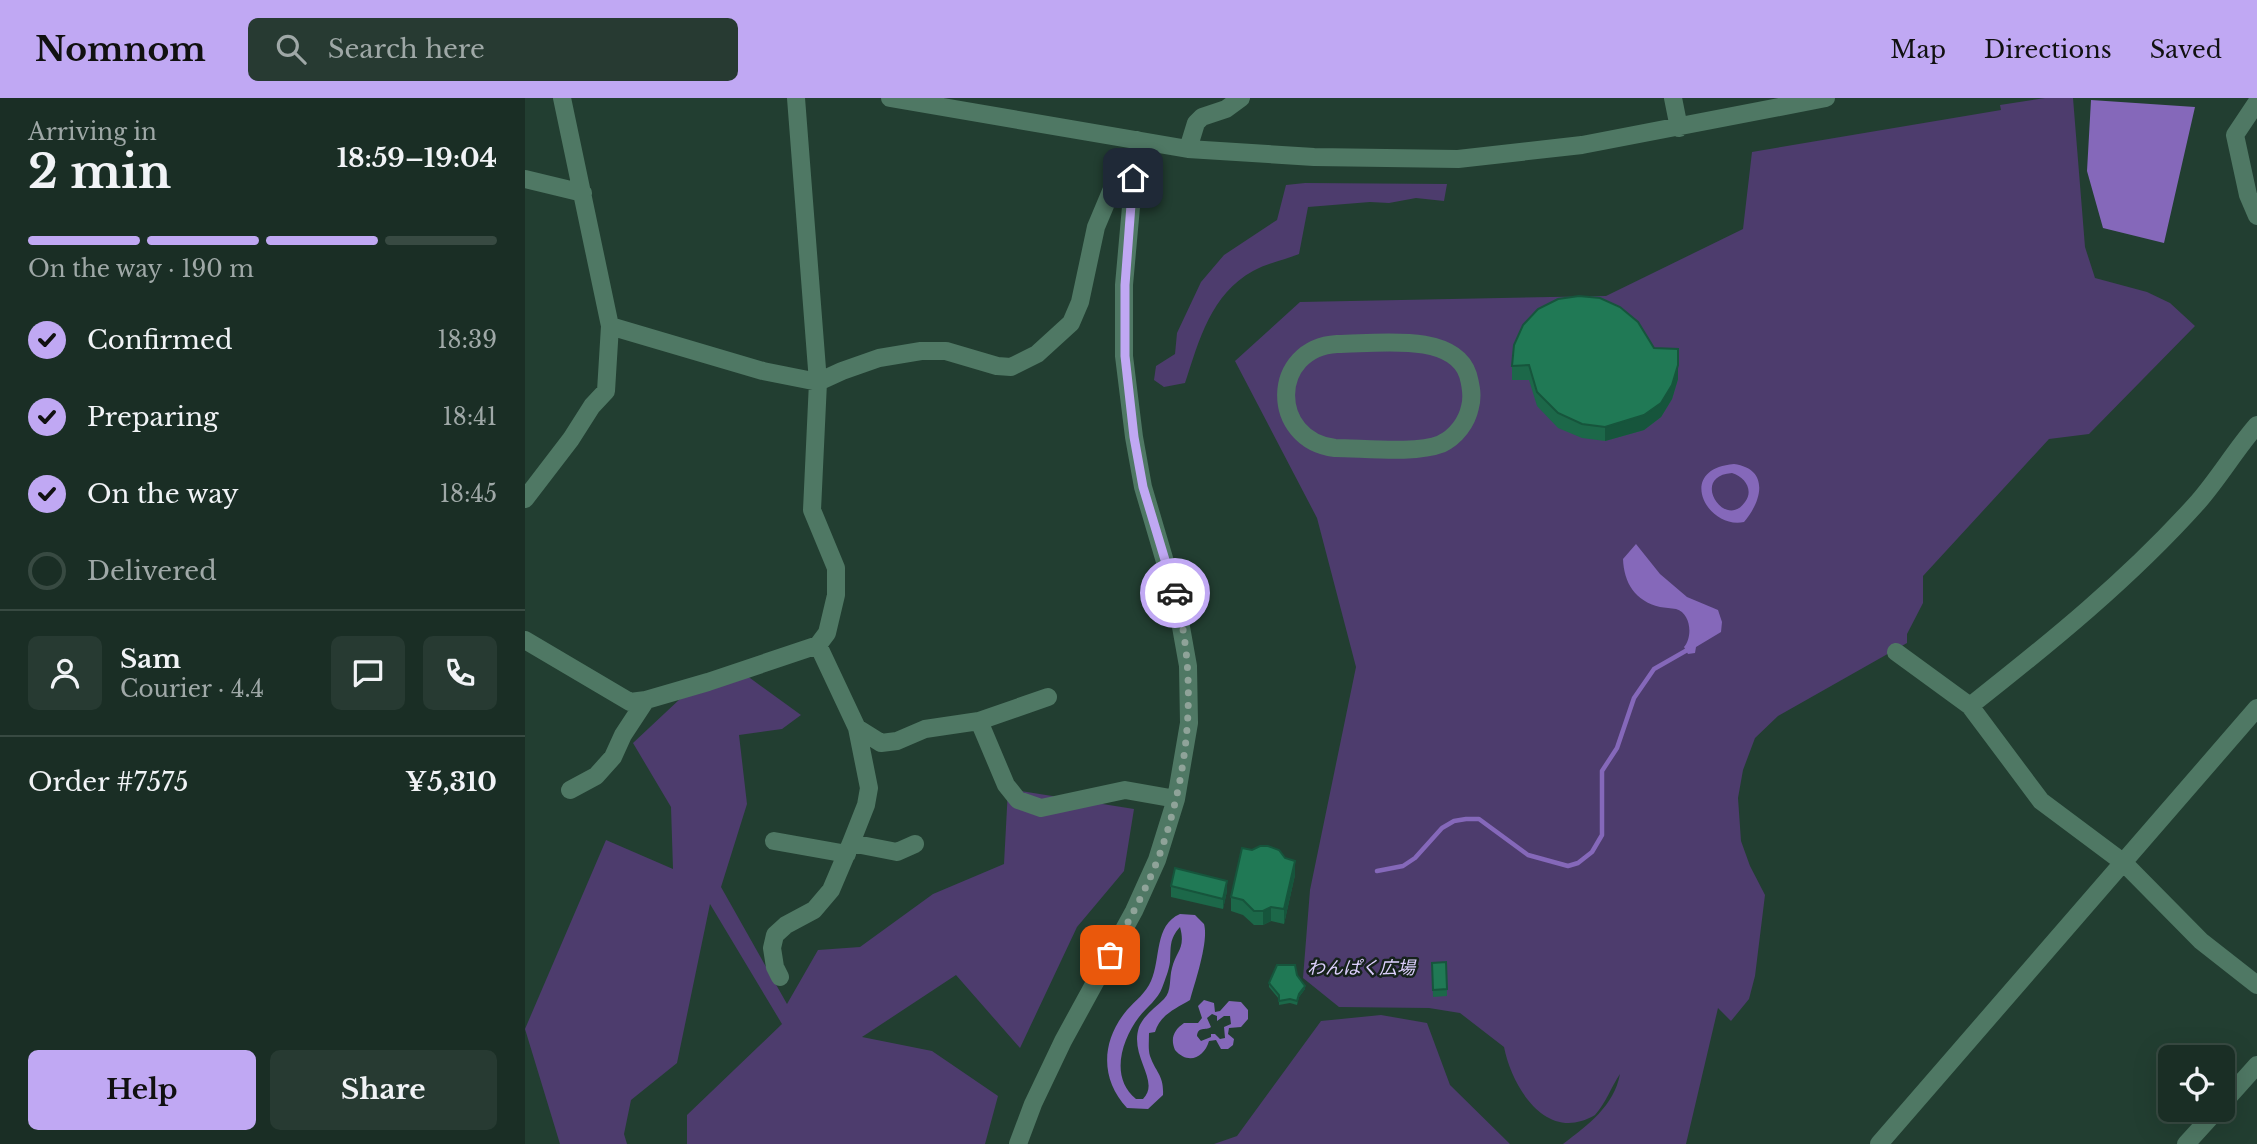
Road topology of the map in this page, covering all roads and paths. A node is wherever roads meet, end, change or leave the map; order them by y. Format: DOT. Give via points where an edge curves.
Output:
graph roads {
  1 [pos="562,98"];
  2 [pos="796,98"];
  3 [pos="890,98"];
  4 [pos="1241,98"];
  5 [pos="1673,98"];
  6 [pos="1826,98"];
  7 [pos="2257,102"];
  8 [pos="1679,128"];
  9 [pos="1137,140"];
  10 [pos="1188,149"];
  11 [pos="1133,178"];
  12 [pos="525,179"];
  13 [pos="583,193"];
  14 [pos="2257,216"];
  15 [pos="610,326"];
  16 [pos="1337,344"];
  17 [pos="818,382"];
  18 [pos="2257,425"];
  19 [pos="525,499"];
  20 [pos="525,640"];
  21 [pos="818,645"];
  22 [pos="1896,652"];
  23 [pos="1048,697"];
  24 [pos="646,700"];
  25 [pos="1970,706"];
  26 [pos="2257,708"];
  27 [pos="979,721"];
  28 [pos="857,728"];
  29 [pos="571,790"];
  30 [pos="1176,799"];
  31 [pos="774,841"];
  32 [pos="915,844"];
  33 [pos="849,849"];
  34 [pos="2124,863"];
  35 [pos="780,977"];
  36 [pos="2257,985"];
  37 [pos="2257,1065"];
  38 [pos="2235,1090"];
  39 [pos="2206,1122"];
  40 [pos="1018,1144"];
  41 [pos="1879,1144"];
  42 [pos="2186,1144"];
  1 -- 13 [label="street"];
  2 -- 17 [label="street"];
  3 -- 9 [label="street"];
  4 -- 10 [label="street" via="1196,122"];
  5 -- 8 [label="street"];
  6 -- 8 [label="street"];
  7 -- 14 [label="street" via="2235,135"];
  8 -- 10 [label="street" via="1458,159"];
  9 -- 10 [label="street"];
  9 -- 11 [label="street"];
  11 -- 17 [label="street" via="1117,177 1096,227 1071,324 1037,354 1011,367 946,351 921,351 879,358"];
  11 -- 30 [label="street" via="1125,356 1134,437 1143,487 1176,599 1188,666 1189,723"];
  12 -- 13 [label="street"];
  13 -- 15 [label="street"];
  15 -- 17 [label="street" via="763,371"];
  15 -- 19 [label="street" via="606,391"];
  16 -- 16 [label="street" via="1315,348 1290,373 1287,410 1309,439 1335,448 1418,448 1441,444 1461,427 1471,403 1471,387 1466,369 1453,354 1430,344"];
  17 -- 21 [label="street" via="812,510 836,568 836,595 827,632"];
  18 -- 25 [label="street" via="2199,500 2130,573"];
  20 -- 24 [label="street" via="631,702"];
  21 -- 24 [label="street"];
  21 -- 28 [label="street"];
  22 -- 25 [label="street"];
  23 -- 27 [label="street"];
  24 -- 29 [label="street" via="613,757 596,776"];
  25 -- 34 [label="street" via="2041,801"];
  26 -- 34 [label="street"];
  27 -- 28 [label="street" via="925,729 881,743"];
  27 -- 30 [label="street" via="1006,785 1018,800 1041,808 1125,790"];
  28 -- 33 [label="street" via="869,788"];
  30 -- 40 [label="street" via="1139,901 1063,1041"];
  31 -- 33 [label="street"];
  32 -- 33 [label="street" via="897,852"];
  33 -- 35 [label="street" via="831,890 814,911 775,935 772,948"];
  34 -- 36 [label="street" via="2201,941"];
  34 -- 41 [label="street"];
  37 -- 38 [label="street"];
  39 -- 42 [label="street"];
}
